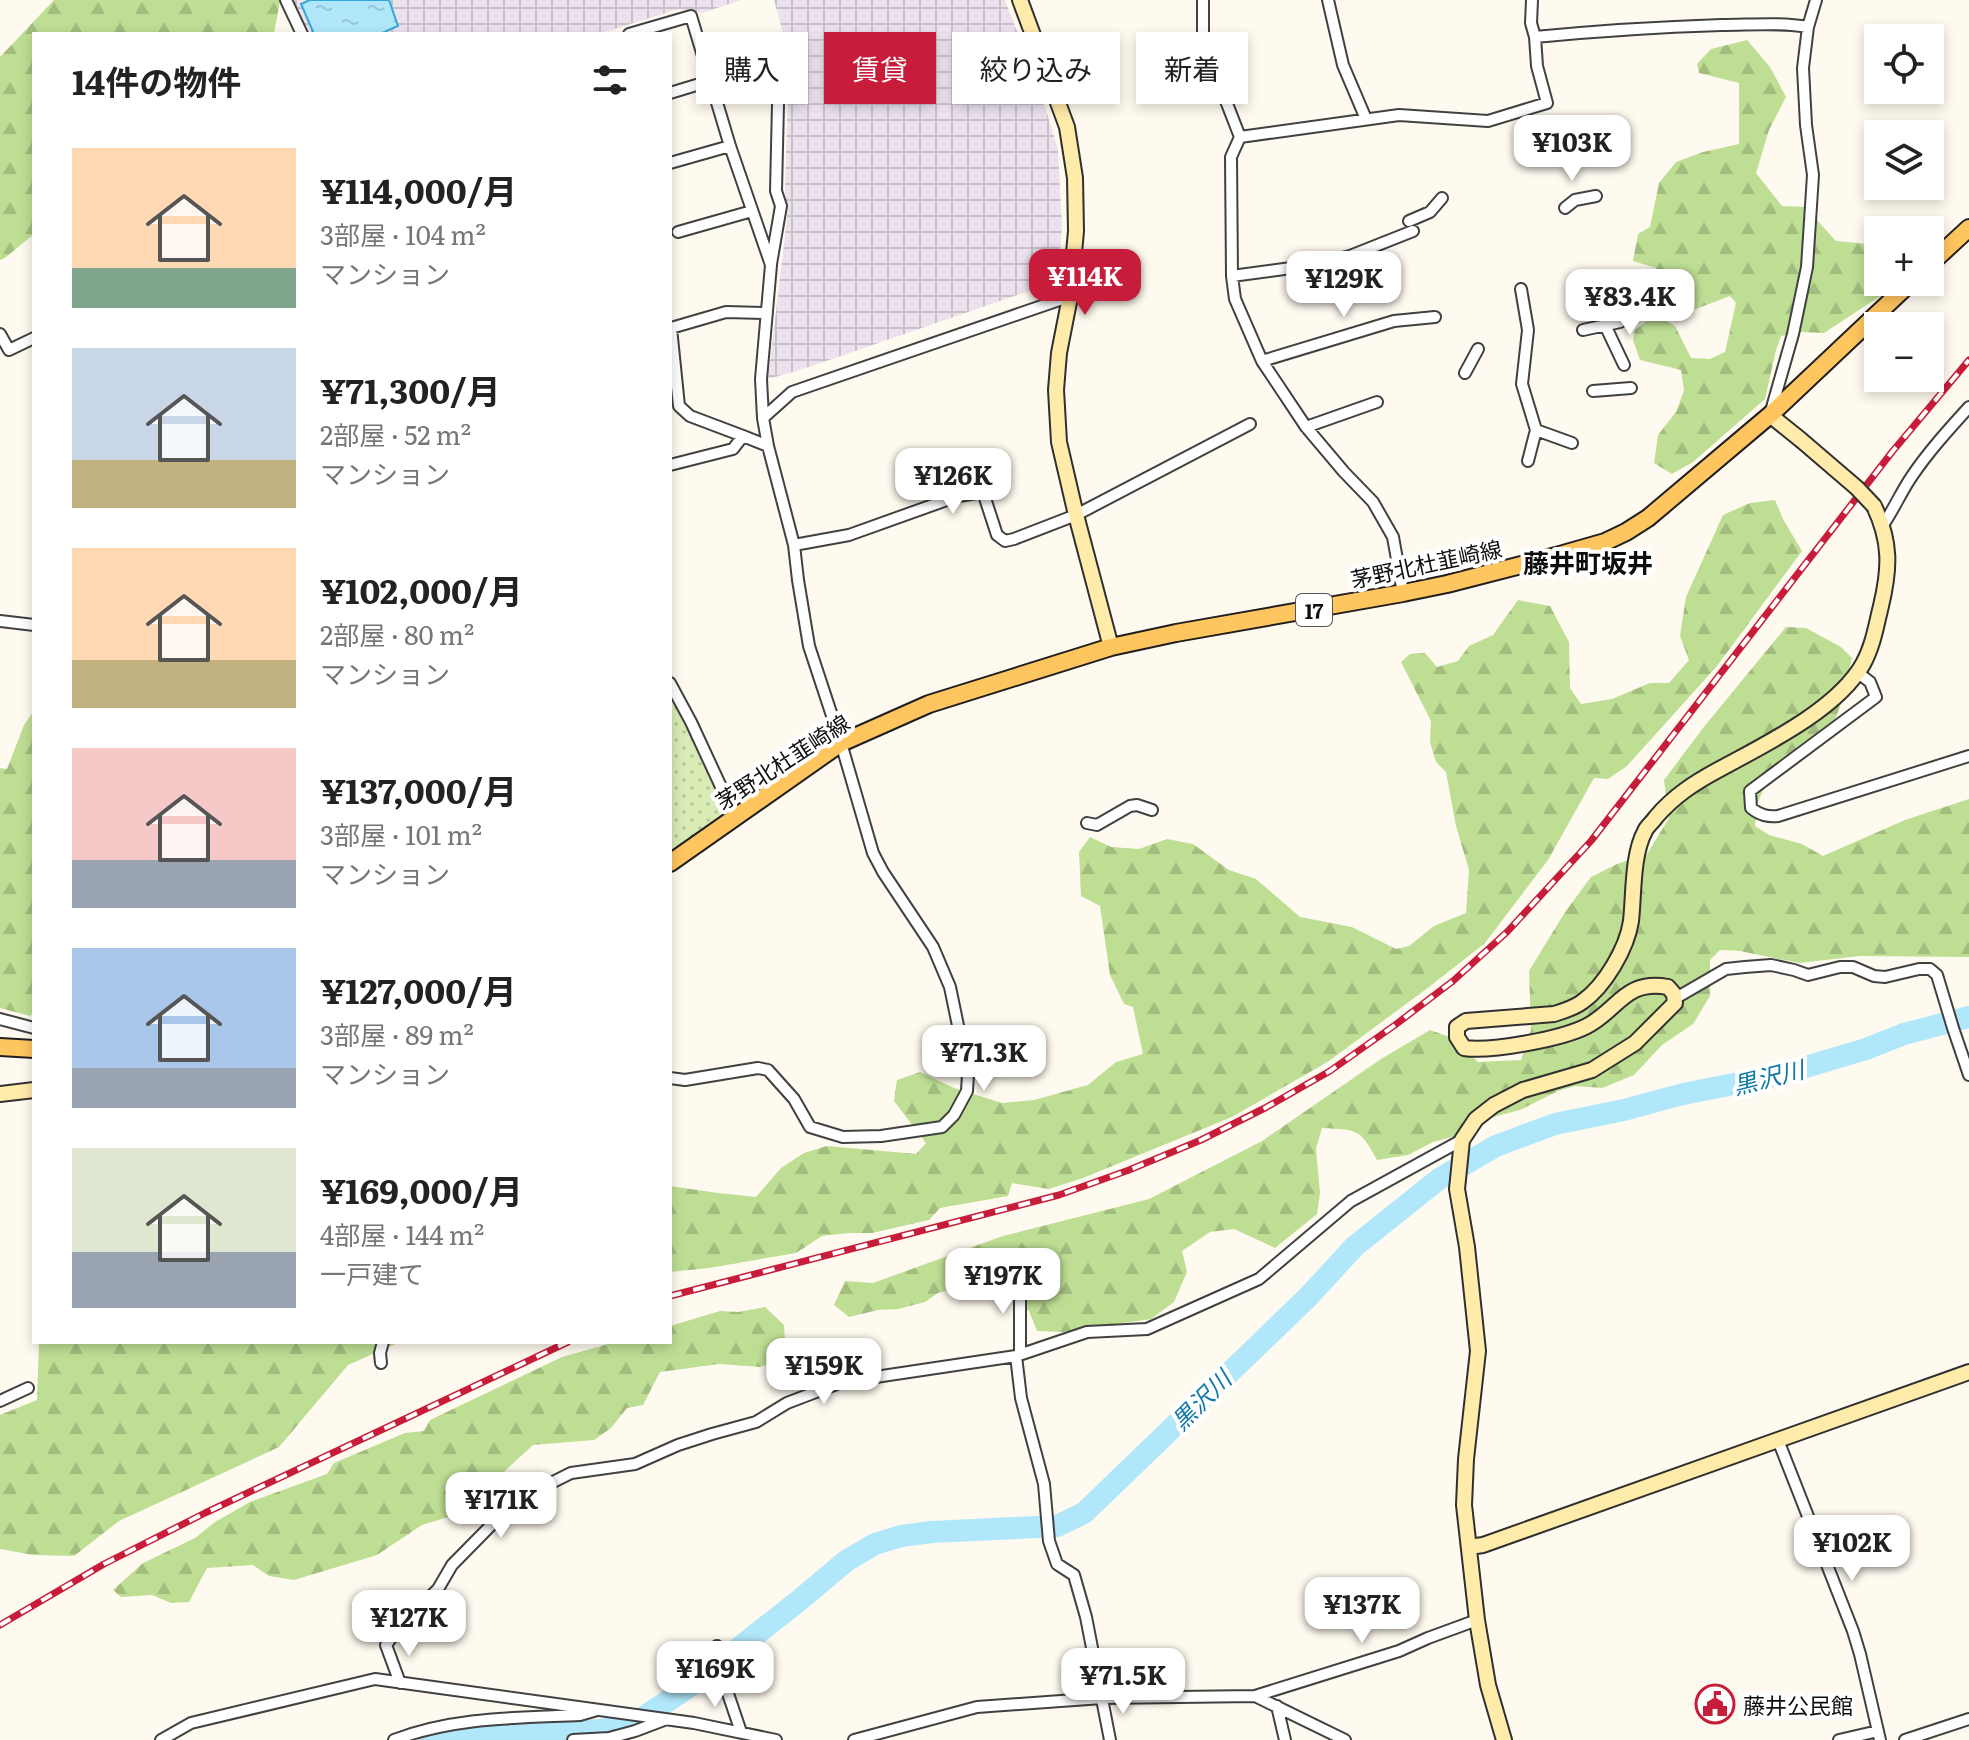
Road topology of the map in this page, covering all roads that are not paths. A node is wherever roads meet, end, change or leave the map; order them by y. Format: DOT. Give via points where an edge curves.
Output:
graph roads {
  1 [pos="286,0"];
  2 [pos="1020,0"];
  3 [pos="1203,0"];
  4 [pos="1328,0"];
  5 [pos="1532,0"];
  6 [pos="1816,0"];
  7 [pos="1808,27"];
  8 [pos="301,32"];
  9 [pos="636,32"];
  10 [pos="696,32"];
  11 [pos="1535,37"];
  12 [pos="696,85"];
  13 [pos="672,92"];
  14 [pos="718,104"];
  15 [pos="778,104"];
  16 [pos="1366,119"];
  17 [pos="1587,123"];
  18 [pos="1553,127"];
  19 [pos="1240,137"];
  20 [pos="730,146"];
  21 [pos="672,162"];
  22 [pos="1596,196"];
  23 [pos="1442,198"];
  24 [pos="1565,208"];
  25 [pos="752,211"];
  26 [pos="1969,228"];
  27 [pos="678,232"];
  28 [pos="1944,251"];
  29 [pos="771,265"];
  30 [pos="1129,276"];
  31 [pos="1232,276"];
  32 [pos="1521,289"];
  33 [pos="1896,296"];
  34 [pos="1070,297"];
  35 [pos="767,313"];
  36 [pos="1435,317"];
  37 [pos="1620,322"];
  38 [pos="1605,325"];
  39 [pos="672,328"];
  40 [pos="1583,330"];
  41 [pos="0,334"];
  42 [pos="32,339"];
  43 [pos="1478,349"];
  44 [pos="673,356"];
  45 [pos="1262,361"];
  46 [pos="1624,365"];
  47 [pos="1465,373"];
  48 [pos="1631,388"];
  49 [pos="1593,391"];
  50 [pos="1377,402"];
  51 [pos="1969,407"];
  52 [pos="1770,415"];
  53 [pos="763,418"];
  54 [pos="1250,424"];
  55 [pos="1306,427"];
  56 [pos="1536,430"];
  57 [pos="743,436"];
  58 [pos="1572,443"];
  59 [pos="768,446"];
  60 [pos="1528,461"];
  61 [pos="672,464"];
  62 [pos="1076,515"];
  63 [pos="1883,525"];
  64 [pos="794,545"];
  65 [pos="1403,593"];
  66 [pos="0,621"];
  67 [pos="32,625"];
  68 [pos="1111,647"];
  69 [pos="1857,672"];
  70 [pos="672,687"];
  71 [pos="841,743"];
  72 [pos="1969,756"];
  73 [pos="1152,810"];
  74 [pos="735,817"];
  75 [pos="1087,823"];
  76 [pos="672,862"];
  77 [pos="1676,998"];
  78 [pos="0,1019"];
  79 [pos="32,1027"];
  80 [pos="0,1047"];
  81 [pos="32,1049"];
  82 [pos="1969,1075"];
  83 [pos="672,1078"];
  84 [pos="32,1090"];
  85 [pos="0,1094"];
  86 [pos="1462,1140"];
  87 [pos="1020,1277"];
  88 [pos="382,1344"];
  89 [pos="1018,1356"];
  90 [pos="381,1363"];
  91 [pos="1969,1372"];
  92 [pos="28,1388"];
  93 [pos="0,1401"];
  94 [pos="1778,1440"];
  95 [pos="1469,1547"];
  96 [pos="1477,1620"];
  97 [pos="717,1651"];
  98 [pos="400,1683"];
  99 [pos="1255,1696"];
  100 [pos="1102,1698"];
  101 [pos="1277,1706"];
  102 [pos="600,1710"];
  103 [pos="662,1718"];
  104 [pos="1969,1719"];
  105 [pos="741,1732"];
  106 [pos="1879,1736"];
  107 [pos="161,1740"];
  108 [pos="394,1740"];
  109 [pos="573,1740"];
  110 [pos="776,1740"];
  111 [pos="854,1740"];
  112 [pos="1110,1740"];
  113 [pos="1285,1740"];
  114 [pos="1345,1740"];
  115 [pos="1504,1740"];
  116 [pos="1839,1740"];
  117 [pos="1905,1740"];
  1 -- 8 [label="street"];
  2 -- 34 [label="street" via="1067,127 1076,231"];
  3 -- 19 [label="street" via="1203,42"];
  4 -- 16 [label="street" via="1343,65"];
  5 -- 11 [label="street"];
  6 -- 7 [label="street"];
  7 -- 11 [label="street" via="1703,26"];
  7 -- 52 [label="street" via="1803,68 1813,175 1807,267"];
  9 -- 10 [label="street" via="691,16"];
  11 -- 16 [label="street" via="1547,103 1488,121 1399,115"];
  12 -- 13 [label="street"];
  14 -- 20 [label="street"];
  15 -- 29 [label="street" via="776,191 781,206"];
  16 -- 19 [label="street"];
  17 -- 18 [label="street"];
  19 -- 31 [label="street" via="1231,157"];
  20 -- 21 [label="street"];
  20 -- 25 [label="street"];
  22 -- 24 [label="street"];
  23 -- 31 [label="street" via="1411,226 1350,256"];
  25 -- 27 [label="street"];
  25 -- 29 [label="street"];
  26 -- 28 [label="main road"];
  29 -- 35 [label="street"];
  30 -- 34 [label="street"];
  31 -- 45 [label="street" via="1235,299"];
  32 -- 56 [label="street" via="1528,330 1522,384"];
  33 -- 52 [label="main road, 茅野北杜韮崎線 / 17"];
  34 -- 53 [label="street" via="792,392"];
  34 -- 62 [label="street" via="1056,390 1059,442"];
  35 -- 39 [label="street" via="726,312"];
  35 -- 53 [label="street"];
  36 -- 45 [label="street" via="1394,321"];
  37 -- 38 [label="street"];
  38 -- 40 [label="street"];
  38 -- 46 [label="street"];
  41 -- 42 [label="street" via="9,350"];
  43 -- 47 [label="street"];
  44 -- 57 [label="street" via="679,406 690,416"];
  45 -- 55 [label="street"];
  48 -- 49 [label="street"];
  50 -- 55 [label="street"];
  51 -- 63 [label="street" via="1910,479"];
  52 -- 63 [label="street, bridge" via="1857,488"];
  52 -- 65 [label="main road, 茅野北杜韮崎線 / 17" via="1626,532 1556,556"];
  53 -- 59 [label="street"];
  54 -- 62 [label="street"];
  55 -- 65 [label="street" via="1373,502 1393,537"];
  56 -- 58 [label="street"];
  56 -- 60 [label="street"];
  57 -- 59 [label="street"];
  57 -- 61 [label="street" via="733,449"];
  59 -- 64 [label="street"];
  62 -- 64 [label="street" via="1005,541 997,535 983,492 849,535"];
  62 -- 68 [label="street"];
  63 -- 69 [label="street" via="1884,594 1872,645"];
  64 -- 71 [label="street" via="809,646"];
  65 -- 68 [label="main road, 茅野北杜韮崎線 / 17"];
  66 -- 67 [label="street"];
  68 -- 71 [label="main road, 茅野北杜韮崎線 / 17" via="929,704"];
  69 -- 72 [label="street" via="1870,682 1876,697 1750,791 1751,808 1760,815 1778,816"];
  69 -- 77 [label="street" via="1832,700 1789,730 1694,782 1645,831 1637,852 1630,925 1617,960 1599,987 1582,1002 1554,1014 1466,1021 1457,1027 1457,1037 1464,1048 1477,1050 1546,1039 1591,1024 1628,992 1646,986 1668,987"];
  70 -- 74 [label="street"];
  71 -- 74 [label="main road, 茅野北杜韮崎線 / 17"];
  71 -- 83 [label="street" via="873,853 933,947 950,987 967,1091 942,1127 843,1137 810,1127 768,1070"];
  73 -- 75 [label="street" via="1130,806 1097,825"];
  74 -- 76 [label="main road, 茅野北杜韮崎線 / 17"];
  77 -- 82 [label="street" via="1726,969 1771,965 1808,975 1853,967 1885,977 1930,969 1937,975"];
  77 -- 86 [label="street" via="1635,1043 1592,1070 1523,1090 1494,1105"];
  78 -- 79 [label="street"];
  80 -- 81 [label="main road"];
  84 -- 85 [label="street"];
  86 -- 89 [label="street" via="1351,1201 1259,1279 1236,1291 1147,1329 1087,1332"];
  86 -- 95 [label="street" via="1457,1189 1478,1351 1466,1459"];
  87 -- 89 [label="street"];
  88 -- 90 [label="street"];
  89 -- 98 [label="street" via="842,1382 787,1403 756,1422 635,1464 571,1473 525,1496 452,1565 438,1589 386,1645"];
  89 -- 100 [label="street" via="1021,1398 1044,1484 1049,1541 1057,1564 1074,1575"];
  91 -- 94 [label="street"];
  92 -- 93 [label="street"];
  94 -- 95 [label="street"];
  94 -- 106 [label="street" via="1853,1631"];
  95 -- 96 [label="street"];
  96 -- 99 [label="street" via="1399,1651"];
  96 -- 115 [label="street"];
  97 -- 105 [label="street"];
  98 -- 102 [label="street"];
  98 -- 107 [label="street" via="375,1679 191,1723"];
  99 -- 100 [label="street"];
  99 -- 101 [label="street"];
  100 -- 111 [label="street" via="977,1707"];
  100 -- 112 [label="street"];
  101 -- 113 [label="street"];
  101 -- 114 [label="street"];
  102 -- 103 [label="street"];
  102 -- 108 [label="street" via="456,1723"];
  103 -- 105 [label="street"];
  103 -- 109 [label="street" via="609,1738"];
  104 -- 117 [label="street"];
  105 -- 110 [label="street"];
  106 -- 116 [label="street"];
}
